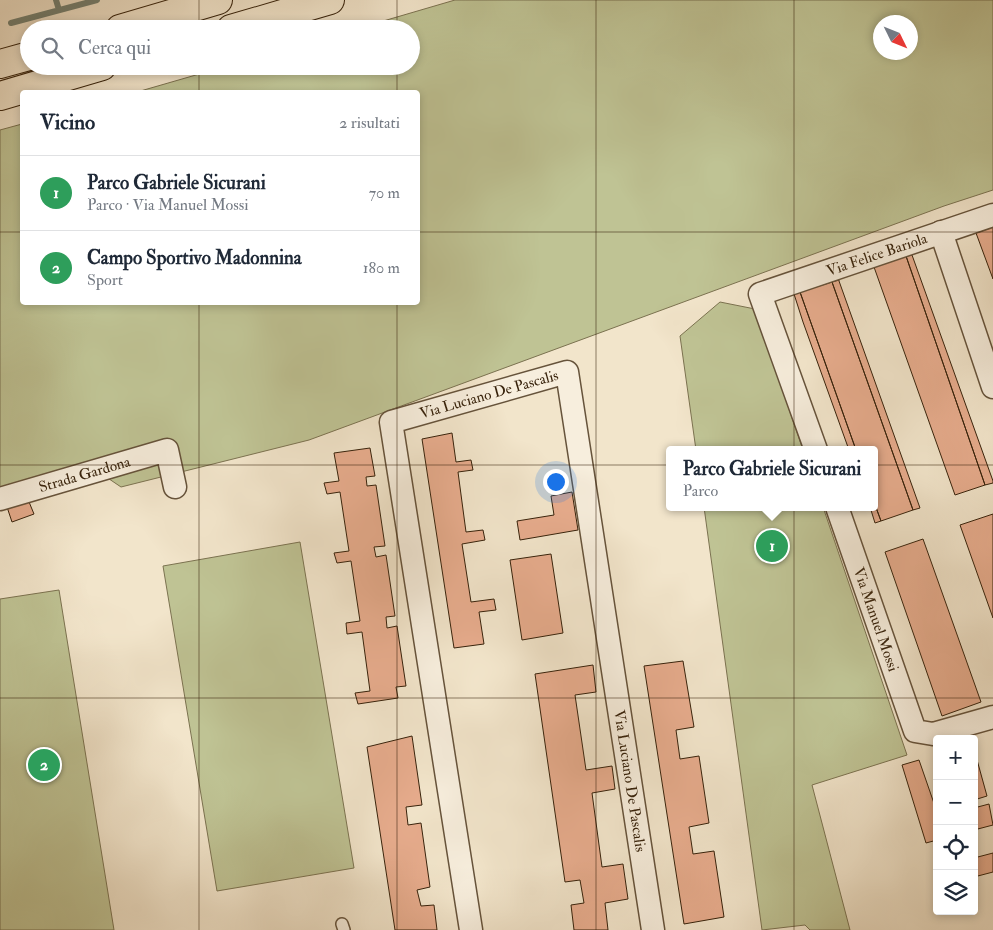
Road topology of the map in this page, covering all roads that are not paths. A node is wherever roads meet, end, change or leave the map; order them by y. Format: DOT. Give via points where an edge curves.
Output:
graph roads {
  1 [pos="218,0"];
  2 [pos="330,0"];
  3 [pos="150,20"];
  4 [pos="262,20"];
  5 [pos="20,58"];
  6 [pos="0,64"];
  7 [pos="71,75"];
  8 [pos="20,90"];
  9 [pos="20,90"];
  10 [pos="0,96"];
  11 [pos="993,215"];
  12 [pos="942,232"];
  13 [pos="993,387"];
  14 [pos="815,446"];
  15 [pos="175,487"];
  16 [pos="0,499"];
  17 [pos="838,511"];
  18 [pos="993,717"];
  19 [pos="471,930"];
  20 [pos="653,930"];
  1 -- 3 [label="highway"];
  2 -- 4 [label="highway"];
  5 -- 6 [label="highway"];
  7 -- 9 [label="highway"];
  8 -- 10 [label="highway"];
  11 -- 12 [label="street, Via Felice Bariola"];
  12 -- 13 [label="street"];
  12 -- 14 [label="street, Via Felice Bariola" via="760,294"];
  15 -- 16 [label="street, Strada Gardona" via="167,450"];
  17 -- 18 [label="street, Via Manuel Mossi" via="915,731 933,734"];
  19 -- 20 [label="street, Via Luciano De Pascalis" via="391,422 567,372"];
}
